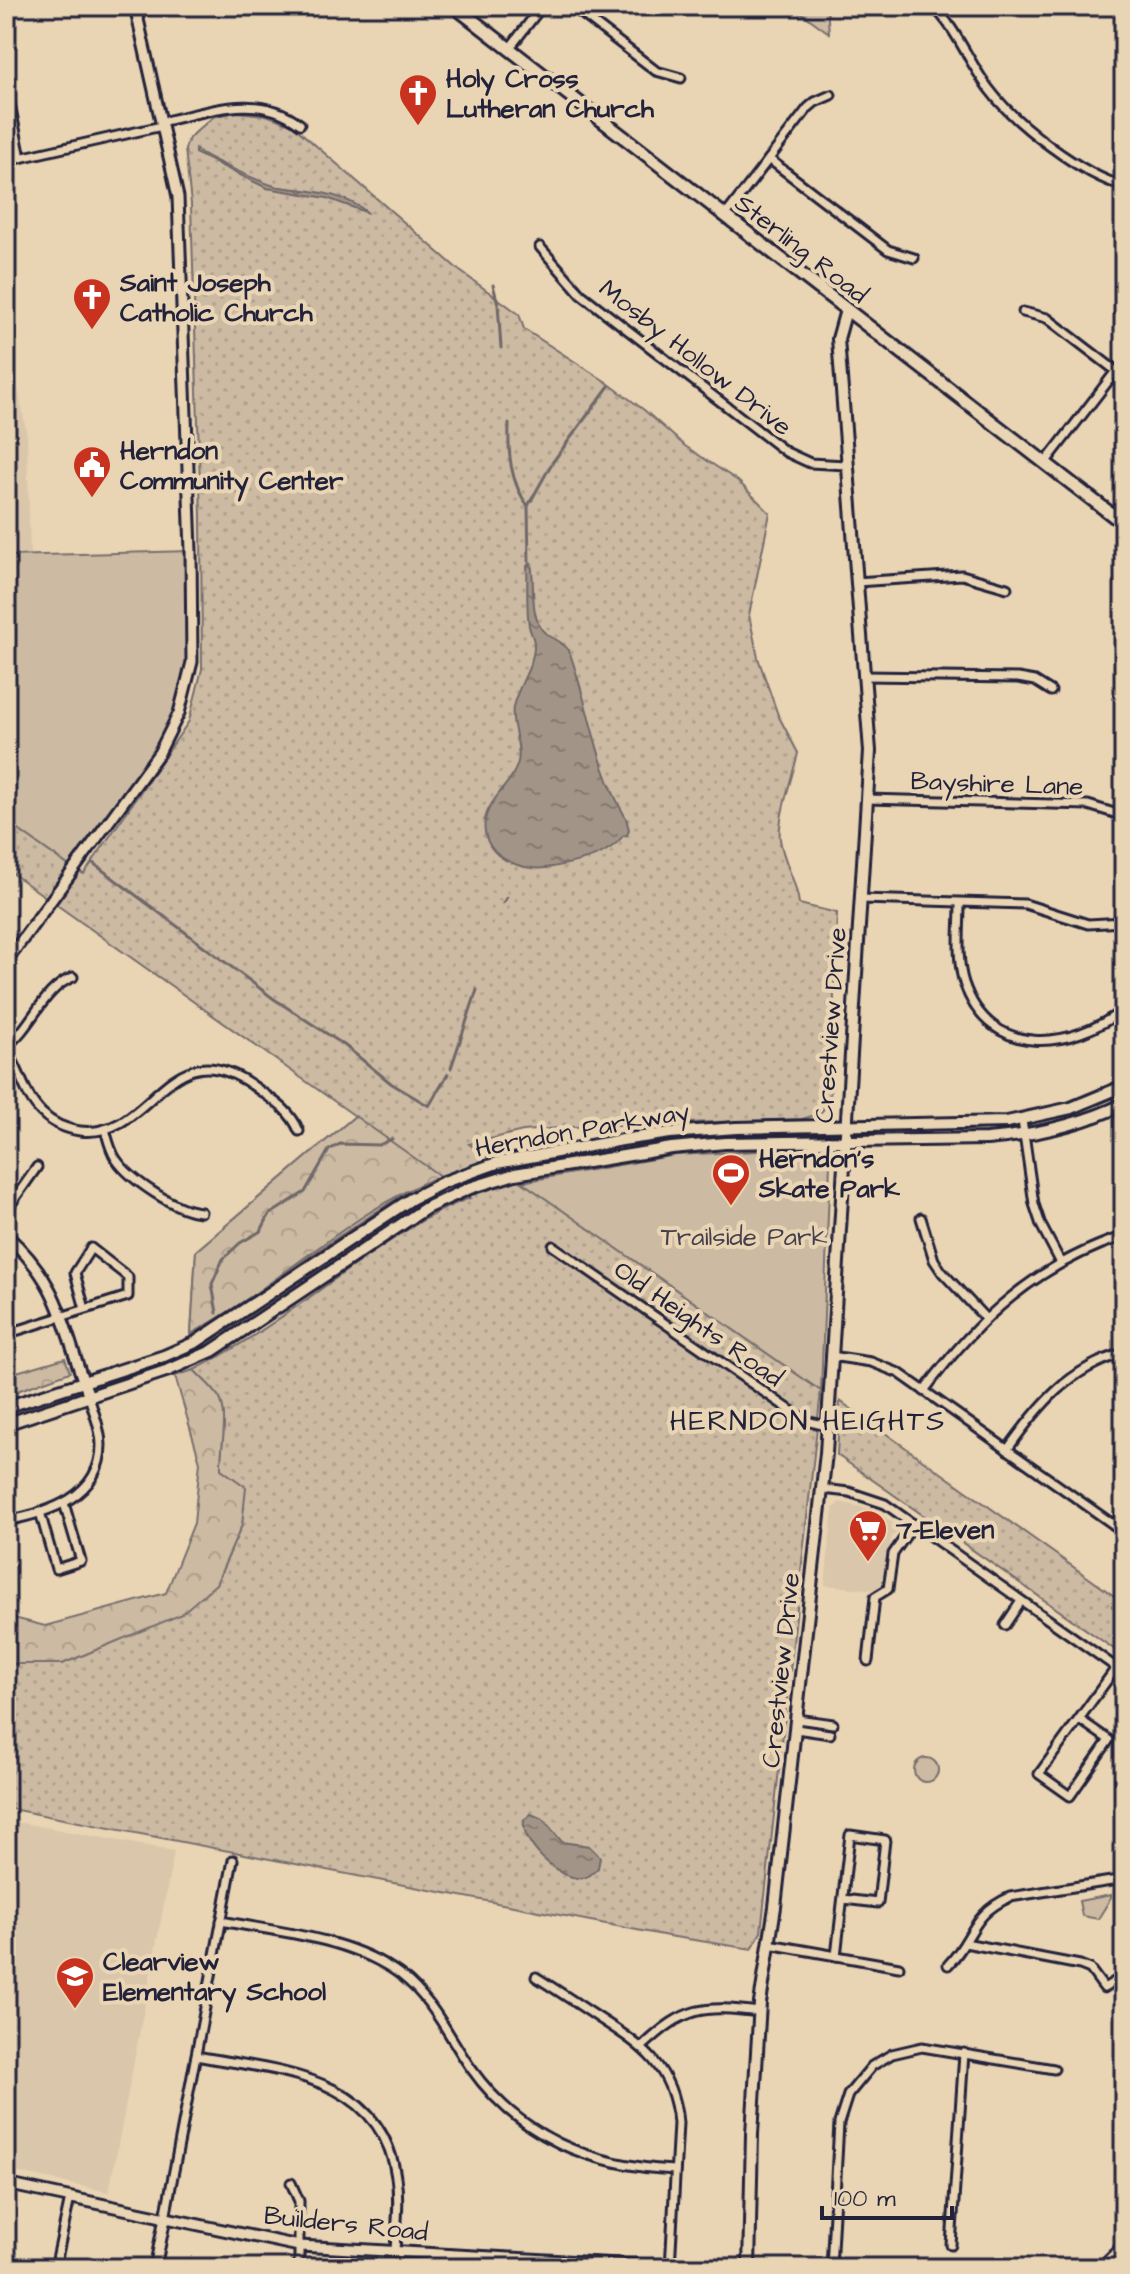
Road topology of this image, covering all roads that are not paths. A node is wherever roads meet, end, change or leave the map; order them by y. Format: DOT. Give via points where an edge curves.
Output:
graph roads {
  1 [pos="135,6"];
  2 [pos="454,6"];
  3 [pos="542,6"];
  4 [pos="572,6"];
  5 [pos="933,6"];
  6 [pos="509,49"];
  7 [pos="681,78"];
  8 [pos="6,84"];
  9 [pos="831,95"];
  10 [pos="162,124"];
  11 [pos="300,124"];
  12 [pos="21,158"];
  13 [pos="769,159"];
  14 [pos="6,161"];
  15 [pos="1124,186"];
  16 [pos="725,216"];
  17 [pos="540,247"];
  18 [pos="914,258"];
  19 [pos="846,310"];
  20 [pos="1023,312"];
  21 [pos="1116,371"];
  22 [pos="1124,377"];
  23 [pos="1045,463"];
  24 [pos="846,465"];
  25 [pos="1124,524"];
  26 [pos="856,582"];
  27 [pos="1007,588"];
  28 [pos="863,676"];
  29 [pos="1051,691"];
  30 [pos="867,799"];
  31 [pos="1124,816"];
  32 [pos="861,899"];
  33 [pos="960,903"];
  34 [pos="1124,922"];
  35 [pos="6,962"];
  36 [pos="73,977"];
  37 [pos="1124,1009"];
  38 [pos="6,1048"];
  39 [pos="1124,1086"];
  40 [pos="1124,1104"];
  41 [pos="1022,1120"];
  42 [pos="845,1126"];
  43 [pos="105,1129"];
  44 [pos="299,1131"];
  45 [pos="1024,1135"];
  46 [pos="844,1141"];
  47 [pos="37,1167"];
  48 [pos="6,1211"];
  49 [pos="201,1212"];
  50 [pos="921,1218"];
  51 [pos="6,1235"];
  52 [pos="1124,1236"];
  53 [pos="553,1246"];
  54 [pos="1061,1263"];
  55 [pos="85,1309"];
  56 [pos="64,1316"];
  57 [pos="985,1318"];
  58 [pos="6,1334"];
  59 [pos="1124,1353"];
  60 [pos="831,1356"];
  61 [pos="83,1382"];
  62 [pos="924,1391"];
  63 [pos="89,1396"];
  64 [pos="6,1407"];
  65 [pos="6,1424"];
  66 [pos="827,1426"];
  67 [pos="1007,1450"];
  68 [pos="822,1489"];
  69 [pos="64,1503"];
  70 [pos="1124,1510"];
  71 [pos="40,1512"];
  72 [pos="6,1521"];
  73 [pos="914,1524"];
  74 [pos="1114,1525"];
  75 [pos="1124,1532"];
  76 [pos="1021,1601"];
  77 [pos="1005,1625"];
  78 [pos="868,1661"];
  79 [pos="1116,1668"];
  80 [pos="1124,1673"];
  81 [pos="1079,1719"];
  82 [pos="797,1724"];
  83 [pos="833,1724"];
  84 [pos="830,1734"];
  85 [pos="233,1860"];
  86 [pos="1124,1879"];
  87 [pos="843,1899"];
  88 [pos="221,1921"];
  89 [pos="965,1943"];
  90 [pos="769,1944"];
  91 [pos="836,1956"];
  92 [pos="948,1965"];
  93 [pos="899,1967"];
  94 [pos="1124,1976"];
  95 [pos="536,1977"];
  96 [pos="760,2012"];
  97 [pos="642,2047"];
  98 [pos="964,2053"];
  99 [pos="196,2056"];
  100 [pos="1054,2069"];
  101 [pos="675,2170"];
  102 [pos="291,2183"];
  103 [pos="6,2184"];
  104 [pos="70,2198"];
  105 [pos="165,2218"];
  106 [pos="1124,2244"];
  107 [pos="951,2245"];
  108 [pos="299,2246"];
  109 [pos="395,2252"];
  110 [pos="455,2255"];
  111 [pos="670,2267"];
  112 [pos="55,2268"];
  113 [pos="155,2268"];
  114 [pos="299,2268"];
  115 [pos="454,2268"];
  116 [pos="687,2268"];
  117 [pos="749,2268"];
  118 [pos="831,2268"];
  119 [pos="1099,2268"];
  1 -- 10 [label="street"];
  2 -- 6 [label="main road, Sterling Road"];
  3 -- 6 [label="street"];
  4 -- 7 [label="street" via="656,71"];
  5 -- 15 [label="street" via="988,89 1013,115 1096,177"];
  6 -- 16 [label="main road, Sterling Road"];
  8 -- 12 [label="street"];
  9 -- 13 [label="street" via="808,108"];
  10 -- 11 [label="street" via="248,104 273,108"];
  10 -- 12 [label="street"];
  10 -- 35 [label="street" via="178,197 192,662 179,713 159,753"];
  12 -- 14 [label="street"];
  13 -- 16 [label="street"];
  13 -- 18 [label="street" via="888,250"];
  16 -- 19 [label="main road, Sterling Road"];
  17 -- 24 [label="street, Mosby Hollow Drive" via="581,294 786,452 810,463"];
  19 -- 23 [label="main road, Sterling Road"];
  19 -- 24 [label="main road, Crestview Drive" via="838,339"];
  20 -- 21 [label="street" via="1047,318"];
  21 -- 22 [label="street"];
  21 -- 23 [label="street"];
  23 -- 25 [label="main road, Sterling Road"];
  24 -- 26 [label="main road, Crestview Drive"];
  26 -- 27 [label="street" via="962,575"];
  26 -- 28 [label="main road, Crestview Drive"];
  28 -- 29 [label="street" via="1018,678"];
  28 -- 30 [label="main road, Crestview Drive" via="870,751"];
  30 -- 31 [label="street, Bayshire Lane" via="1088,805"];
  30 -- 32 [label="main road, Crestview Drive"];
  32 -- 33 [label="street"];
  32 -- 42 [label="main road, Crestview Drive"];
  33 -- 34 [label="street" via="1025,904 1088,924"];
  33 -- 37 [label="street" via="964,983 977,1008 1000,1029 1024,1039 1063,1040"];
  36 -- 38 [label="street" via="51,992"];
  38 -- 43 [label="street" via="40,1112 72,1129"];
  39 -- 41 [label="main road, Herndon Parkway" via="1071,1108"];
  40 -- 45 [label="main road, Herndon Parkway" via="1077,1123"];
  41 -- 42 [label="main road, Herndon Parkway"];
  41 -- 45 [label="street"];
  42 -- 46 [label="main road, Crestview Drive"];
  42 -- 61 [label="main road, Herndon Parkway" via="678,1132 527,1156 474,1170 411,1199 204,1338"];
  43 -- 44 [label="street" via="126,1120 169,1082 206,1069 241,1077 284,1108"];
  43 -- 49 [label="street" via="115,1158 131,1175 176,1206"];
  45 -- 46 [label="main road, Herndon Parkway"];
  45 -- 54 [label="street" via="1034,1204"];
  46 -- 60 [label="main road, Crestview Drive"];
  46 -- 63 [label="main road, Herndon Parkway" via="672,1148 515,1174 470,1188 426,1208 212,1351"];
  47 -- 48 [label="street"];
  50 -- 57 [label="street" via="934,1260"];
  51 -- 56 [label="street" via="46,1279"];
  52 -- 54 [label="street"];
  53 -- 66 [label="street, Old Heights Road" via="793,1413"];
  54 -- 57 [label="street"];
  55 -- 55 [label="street" via="75,1273 91,1248 128,1277 129,1288 128,1296"];
  55 -- 56 [label="street"];
  56 -- 58 [label="street"];
  56 -- 61 [label="street"];
  57 -- 62 [label="street"];
  59 -- 67 [label="street" via="1087,1367 1057,1387"];
  60 -- 62 [label="street" via="885,1367"];
  60 -- 66 [label="main road, Crestview Drive"];
  61 -- 63 [label="street"];
  61 -- 64 [label="main road, Herndon Parkway"];
  62 -- 67 [label="street"];
  63 -- 65 [label="main road, Herndon Parkway"];
  63 -- 69 [label="street" via="100,1433 99,1458 82,1492"];
  66 -- 68 [label="main road, Crestview Drive"];
  67 -- 74 [label="street"];
  68 -- 73 [label="street" via="869,1497"];
  68 -- 82 [label="main road, Crestview Drive"];
  69 -- 71 [label="street"];
  69 -- 71 [label="street" via="81,1561 56,1569"];
  70 -- 74 [label="street"];
  71 -- 72 [label="street"];
  73 -- 76 [label="street"];
  73 -- 78 [label="street" via="893,1554 888,1589 875,1597"];
  74 -- 75 [label="street"];
  76 -- 77 [label="street"];
  76 -- 79 [label="street"];
  79 -- 80 [label="street"];
  79 -- 81 [label="street"];
  81 -- 81 [label="street" via="1039,1774 1070,1796 1109,1740"];
  82 -- 83 [label="street"];
  82 -- 84 [label="street"];
  82 -- 90 [label="main road, Crestview Drive"];
  85 -- 88 [label="street"];
  86 -- 89 [label="street" via="1010,1897 983,1911"];
  87 -- 87 [label="street" via="878,1903 885,1840 850,1835"];
  87 -- 91 [label="street"];
  88 -- 99 [label="street"];
  88 -- 101 [label="street" via="334,1943 387,1965 431,2005 484,2085 536,2131 601,2160"];
  89 -- 92 [label="street"];
  89 -- 94 [label="street" via="1080,1965 1090,1969 1104,1988"];
  90 -- 91 [label="street"];
  90 -- 96 [label="main road, Crestview Drive"];
  91 -- 93 [label="street"];
  95 -- 97 [label="street"];
  96 -- 97 [label="street" via="695,2010 670,2022"];
  96 -- 117 [label="main road, Crestview Drive"];
  97 -- 101 [label="street" via="672,2092 678,2123"];
  98 -- 100 [label="street"];
  98 -- 107 [label="street"];
  98 -- 118 [label="street" via="922,2047 892,2054 864,2073 848,2095 839,2123"];
  99 -- 105 [label="street"];
  99 -- 109 [label="street" via="306,2077 356,2103 379,2131 393,2160"];
  101 -- 111 [label="street"];
  102 -- 108 [label="street" via="299,2201"];
  103 -- 104 [label="street, Builders Road"];
  104 -- 105 [label="street, Builders Road"];
  104 -- 112 [label="street"];
  105 -- 108 [label="street, Builders Road"];
  105 -- 113 [label="street"];
  106 -- 119 [label="street"];
  108 -- 109 [label="street, Builders Road"];
  108 -- 114 [label="street"];
  109 -- 110 [label="street, Builders Road"];
  110 -- 111 [label="street, Builders Road"];
  110 -- 115 [label="street"];
  111 -- 116 [label="street, Builders Road"];
}
